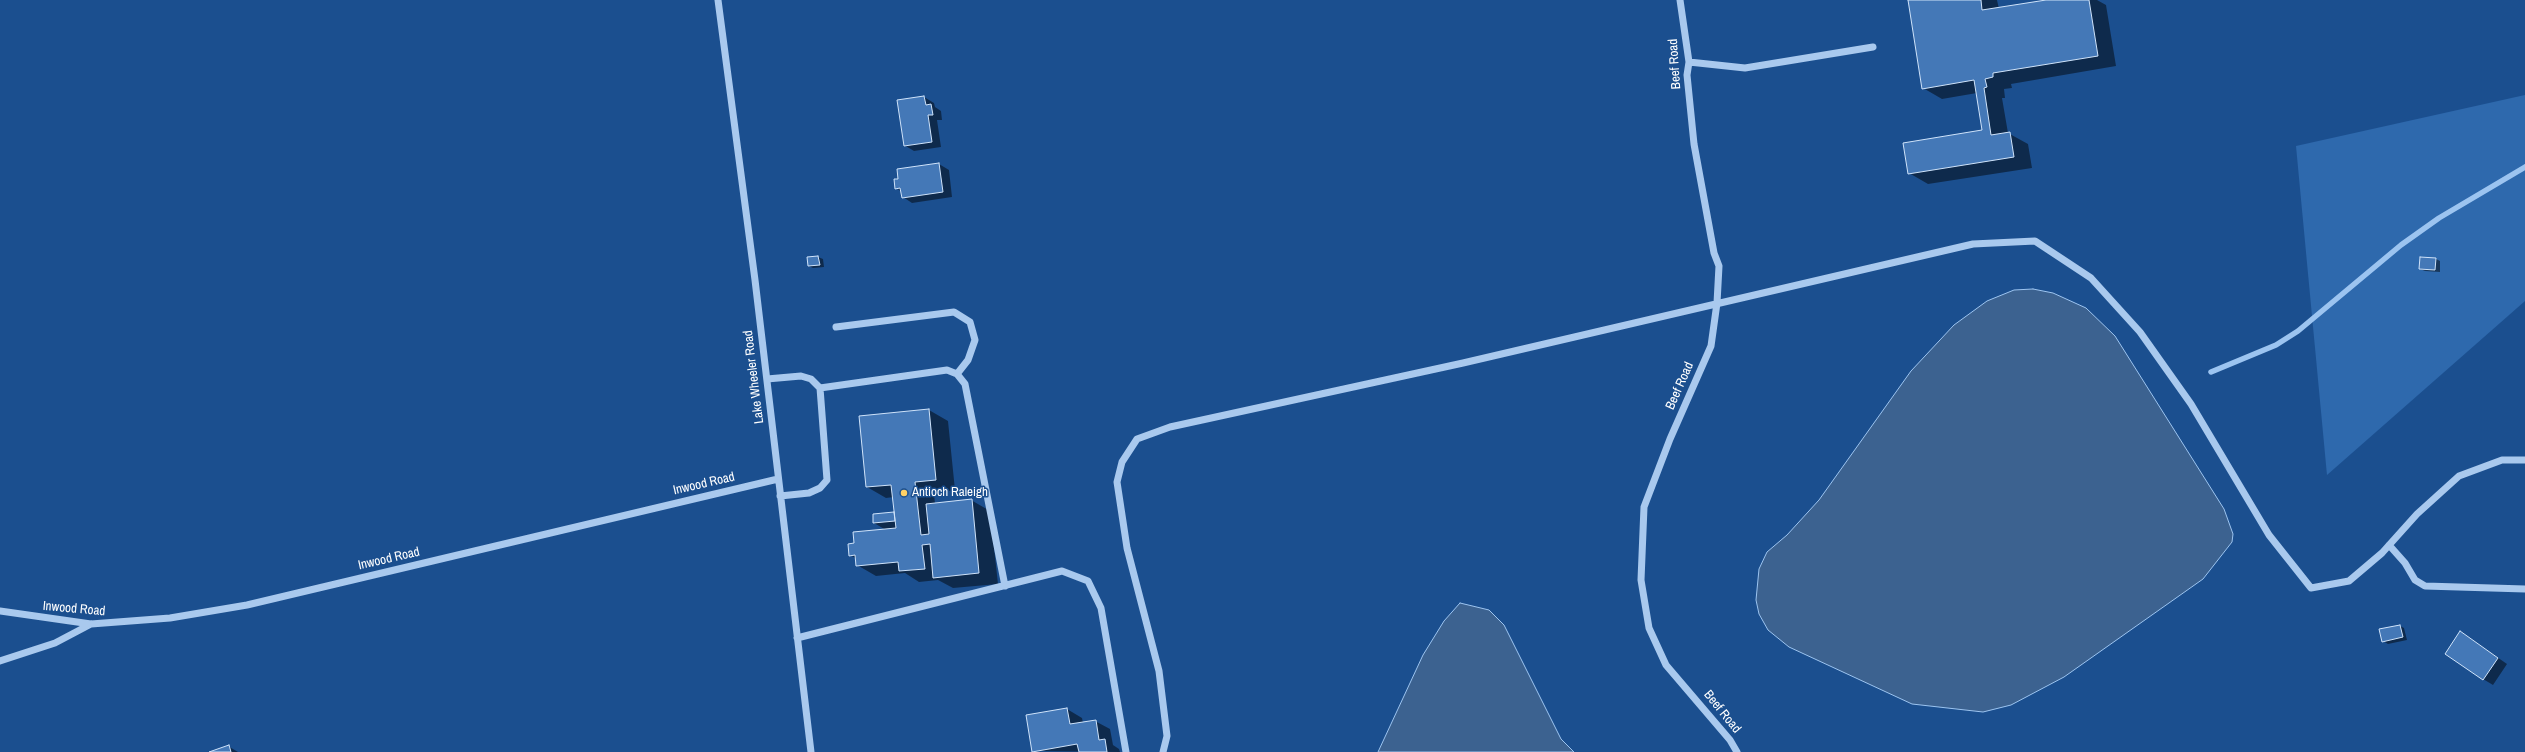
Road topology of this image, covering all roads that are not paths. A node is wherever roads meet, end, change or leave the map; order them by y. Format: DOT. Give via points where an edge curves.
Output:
graph roads {
  1 [pos="718,0"];
  2 [pos="1680,0"];
  3 [pos="1873,47"];
  4 [pos="1689,62"];
  5 [pos="1717,303"];
  6 [pos="836,327"];
  7 [pos="957,374"];
  8 [pos="767,380"];
  9 [pos="820,388"];
  10 [pos="2525,460"];
  11 [pos="778,479"];
  12 [pos="780,496"];
  13 [pos="2389,545"];
  14 [pos="1005,586"];
  15 [pos="2525,589"];
  16 [pos="0,611"];
  17 [pos="91,624"];
  18 [pos="797,638"];
  19 [pos="0,661"];
  20 [pos="811,752"];
  21 [pos="1126,752"];
  22 [pos="1163,752"];
  23 [pos="1737,752"];
  1 -- 8 [label="street, Lake Wheeler Road"];
  2 -- 4 [label="street, Beef Road"];
  3 -- 4 [label="street" via="1745,68"];
  4 -- 5 [label="street, Beef Road" via="1687,75 1694,144 1714,253 1720,266"];
  5 -- 13 [label="street" via="1973,244 2035,241 2091,278 2140,332 2192,404 2269,535 2311,588 2349,581"];
  5 -- 22 [label="street" via="1463,363 1170,427 1137,439 1122,462 1117,482 1127,548 1159,671 1167,736"];
  5 -- 23 [label="street, Beef Road" via="1711,346 1670,439 1644,507 1641,580 1649,628 1666,666 1730,740"];
  6 -- 7 [label="street" via="954,312 970,322 975,340 968,360"];
  7 -- 9 [label="street" via="947,370"];
  7 -- 14 [label="street" via="965,384"];
  8 -- 9 [label="street" via="801,376 810,379"];
  8 -- 11 [label="street, Lake Wheeler Road"];
  9 -- 12 [label="street" via="827,480 820,488 809,492"];
  10 -- 13 [label="street" via="2502,460 2459,476 2417,514"];
  11 -- 12 [label="street, Lake Wheeler Road"];
  11 -- 17 [label="street, Inwood Road" via="247,605 170,618"];
  12 -- 18 [label="street, Lake Wheeler Road"];
  13 -- 15 [label="street" via="2405,563 2415,580 2426,586"];
  14 -- 18 [label="street"];
  14 -- 21 [label="street" via="1062,571 1088,581 1103,615"];
  16 -- 17 [label="street, Inwood Road"];
  17 -- 19 [label="street" via="55,643"];
  18 -- 20 [label="street, Lake Wheeler Road"];
}
